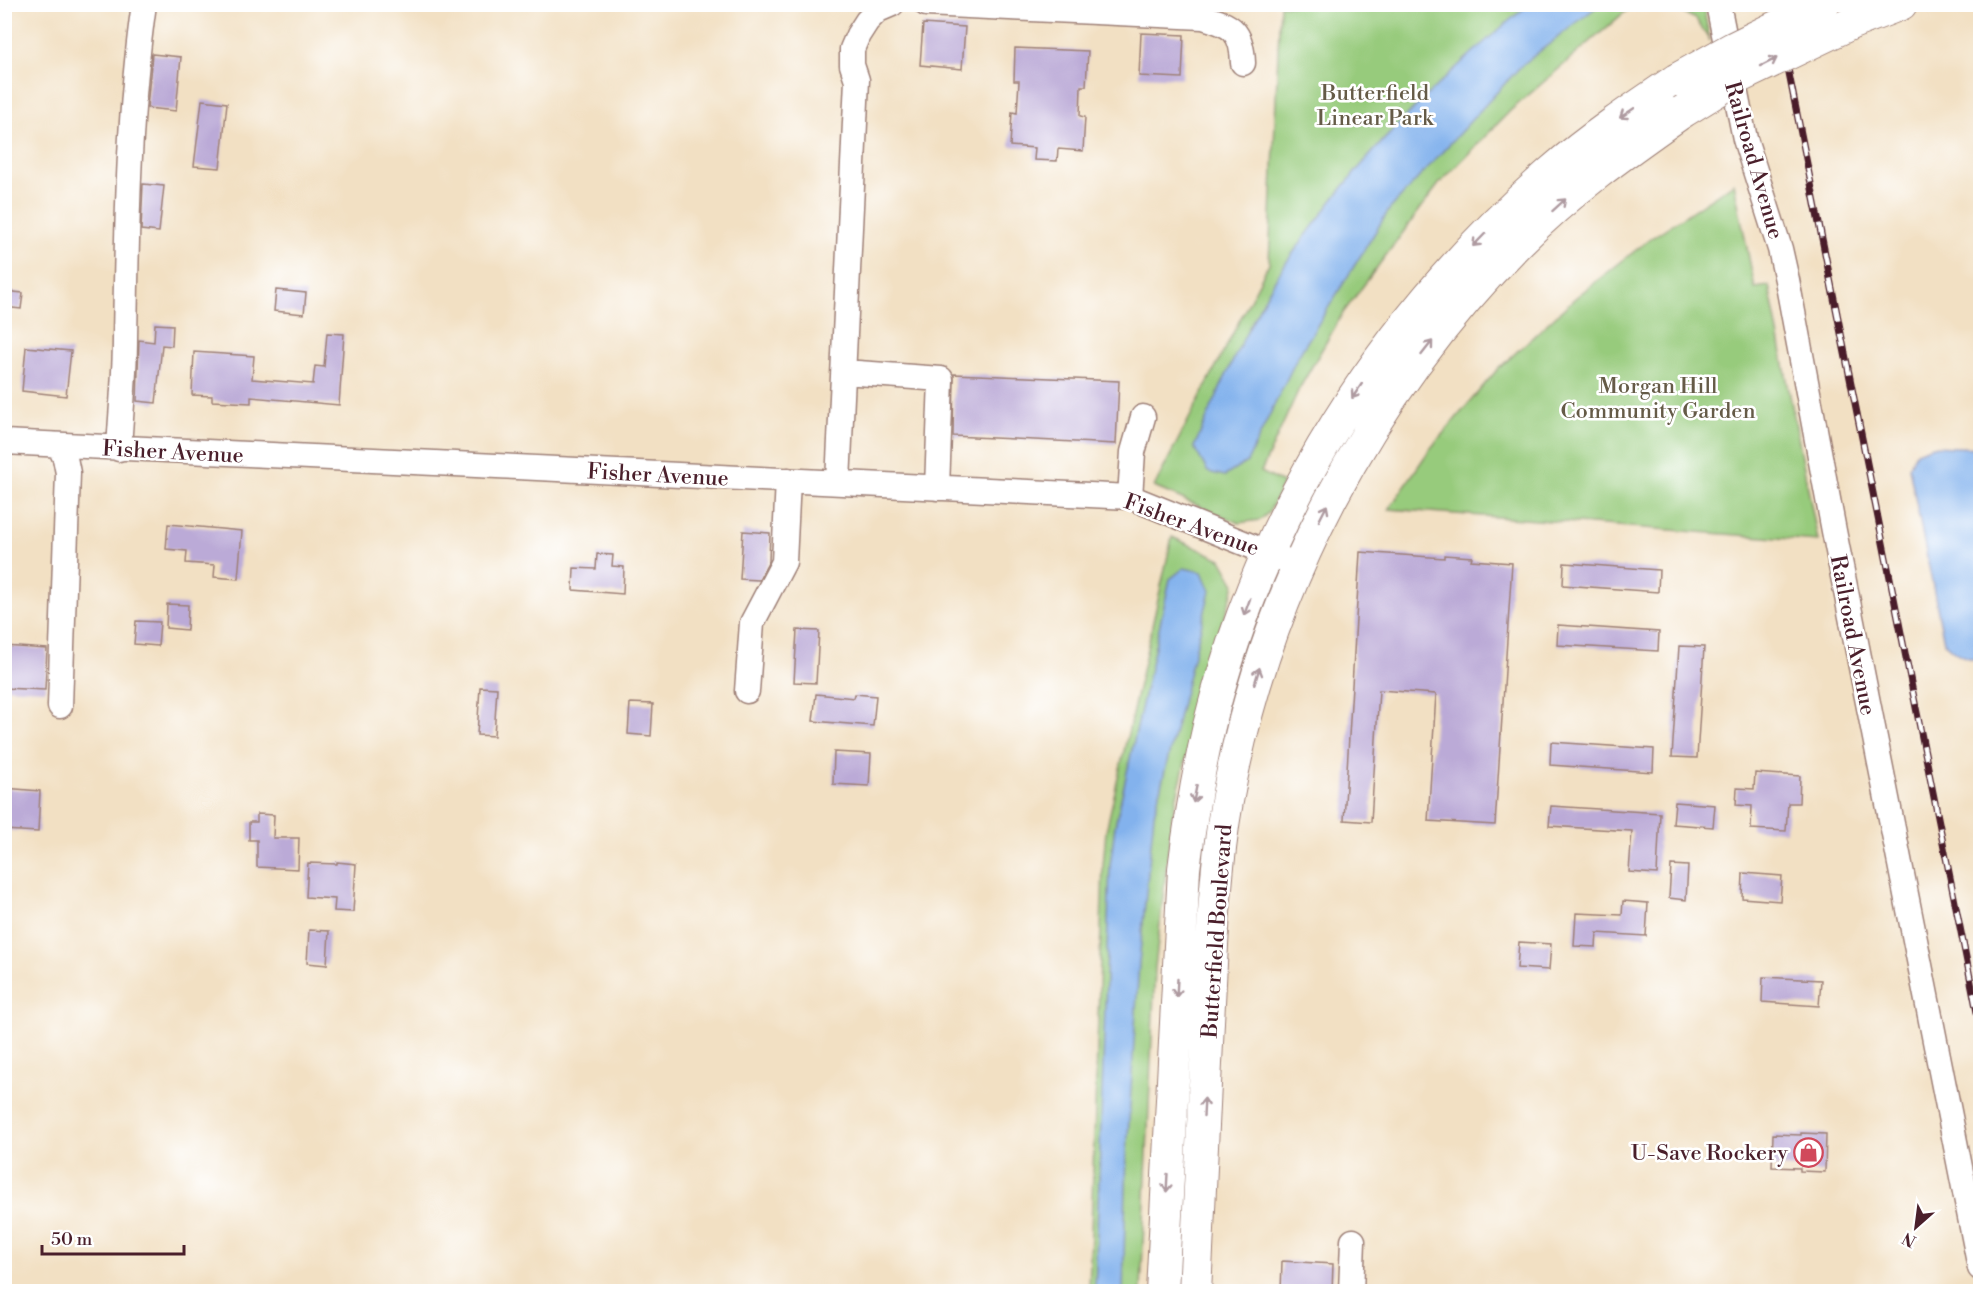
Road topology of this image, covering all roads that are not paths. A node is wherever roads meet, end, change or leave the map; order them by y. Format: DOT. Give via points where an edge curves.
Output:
graph roads {
  1 [pos="144,4"];
  2 [pos="892,4"];
  3 [pos="926,4"];
  4 [pos="1718,4"];
  5 [pos="1822,4"];
  6 [pos="1901,4"];
  7 [pos="1243,63"];
  8 [pos="844,372"];
  9 [pos="1143,417"];
  10 [pos="4,442"];
  11 [pos="59,445"];
  12 [pos="119,449"];
  13 [pos="788,480"];
  14 [pos="838,483"];
  15 [pos="937,488"];
  16 [pos="1130,496"];
  17 [pos="1268,552"];
  18 [pos="1298,566"];
  19 [pos="747,691"];
  20 [pos="60,706"];
  21 [pos="1353,1241"];
  22 [pos="1980,1268"];
  23 [pos="1162,1292"];
  24 [pos="1195,1292"];
  25 [pos="1351,1292"];
  1 -- 12 [label="street" via="129,158"];
  2 -- 8 [label="street" via="867,21 852,50 857,80"];
  3 -- 7 [label="street" via="1203,17 1227,24 1236,32"];
  4 -- 22 [label="street, Railroad Avenue" via="1745,139 1787,280"];
  5 -- 17 [label="main road, Butterfield Boulevard, one-way, bridge" via="1676,80 1610,125 1499,219 1397,334 1355,393 1295,496"];
  18 -- 6 [label="main road, Butterfield Boulevard, one-way, bridge" via="1353,457 1385,406 1470,294 1520,241 1570,195 1682,112 1739,77"];
  8 -- 14 [label="street"];
  8 -- 15 [label="street" via="941,379"];
  9 -- 16 [label="street" via="1133,452"];
  10 -- 11 [label="street, Fisher Avenue"];
  11 -- 12 [label="street, Fisher Avenue"];
  11 -- 20 [label="street" via="68,473"];
  12 -- 13 [label="street, Fisher Avenue"];
  13 -- 14 [label="street, Fisher Avenue"];
  13 -- 19 [label="street" via="784,562 752,623"];
  14 -- 15 [label="street, Fisher Avenue"];
  15 -- 16 [label="street, Fisher Avenue"];
  16 -- 17 [label="street, Fisher Avenue"];
  17 -- 18 [label="street, Fisher Avenue"];
  17 -- 23 [label="main road, Butterfield Boulevard, one-way" via="1225,669 1193,800 1180,937"];
  24 -- 18 [label="main road, Butterfield Boulevard, one-way" via="1216,872 1242,733 1271,635"];
  21 -- 25 [label="street"];
}
